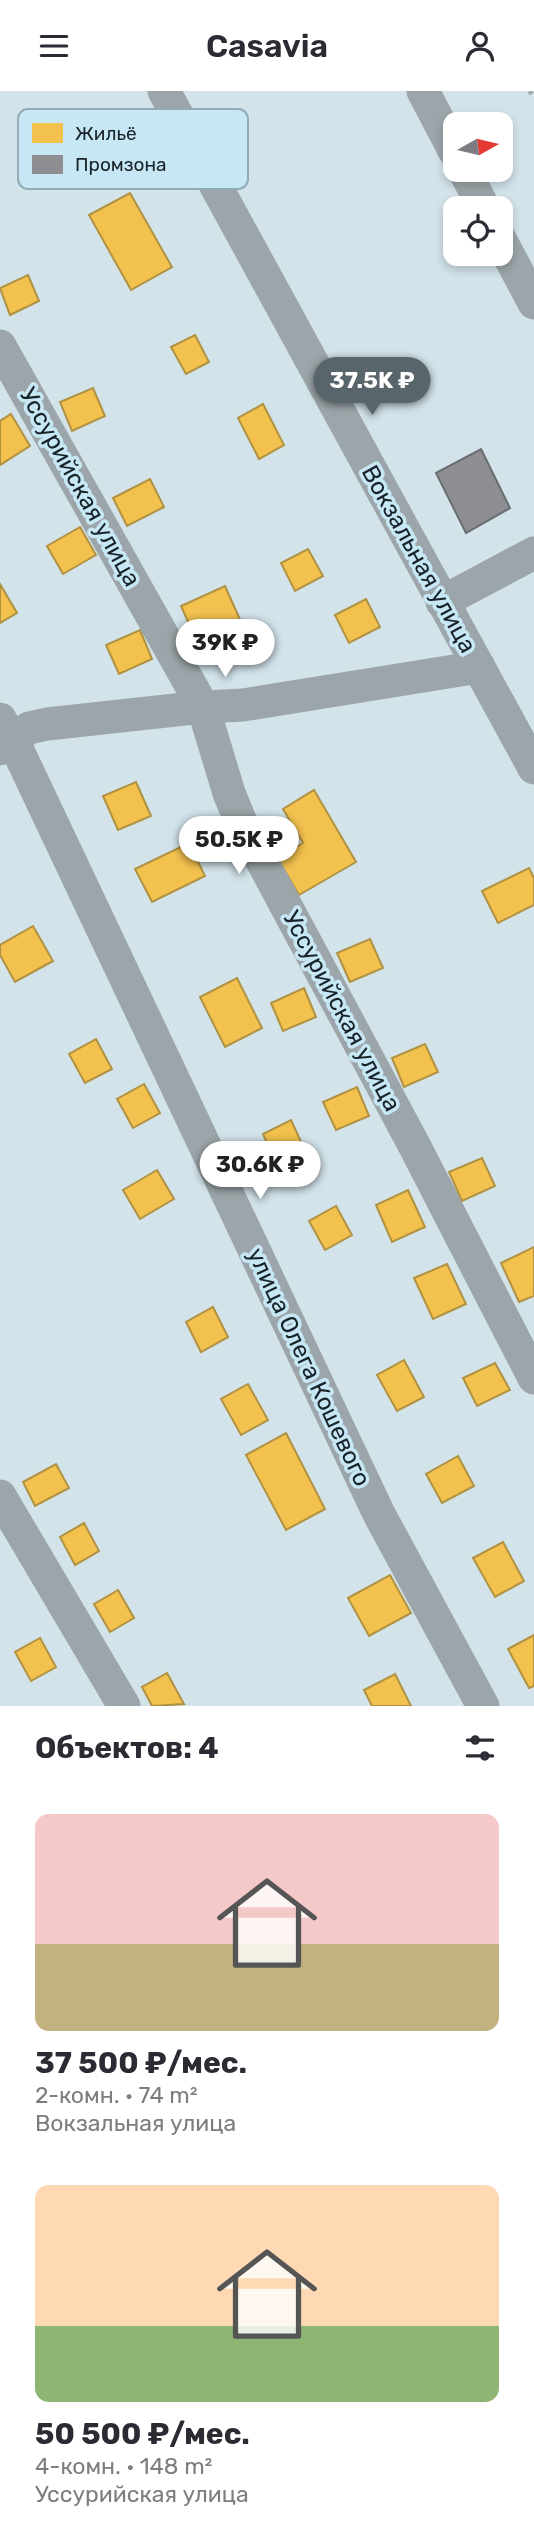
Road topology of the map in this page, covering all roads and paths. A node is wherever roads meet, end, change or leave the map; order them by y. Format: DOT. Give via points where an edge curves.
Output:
graph roads {
  1 [pos="164,91"];
  2 [pos="423,91"];
  3 [pos="174,109"];
  4 [pos="443,129"];
  5 [pos="217,189"];
  6 [pos="513,263"];
  7 [pos="534,303"];
  8 [pos="0,346"];
  9 [pos="534,553"];
  10 [pos="442,602"];
  11 [pos="479,667"];
  12 [pos="203,707"];
  13 [pos="4,735"];
  14 [pos="534,768"];
  15 [pos="534,1378"];
  16 [pos="0,1496"];
  17 [pos="124,1706"];
  18 [pos="483,1706"];
  1 -- 3 [label="street, Вокзальная улица"];
  2 -- 4 [label="street"];
  5 -- 10 [label="street, Вокзальная улица"];
  6 -- 7 [label="street"];
  8 -- 12 [label="street, Уссурийская улица"];
  9 -- 10 [label="street"];
  10 -- 11 [label="street, Вокзальная улица"];
  11 -- 12 [label="street" via="243,705"];
  11 -- 14 [label="street, Вокзальная улица"];
  12 -- 13 [label="street" via="47,724"];
  12 -- 15 [label="street, Уссурийская улица" via="240,820"];
  13 -- 18 [label="street, улица Олега Кошевого" via="379,1514"];
  16 -- 17 [label="street"];
}
